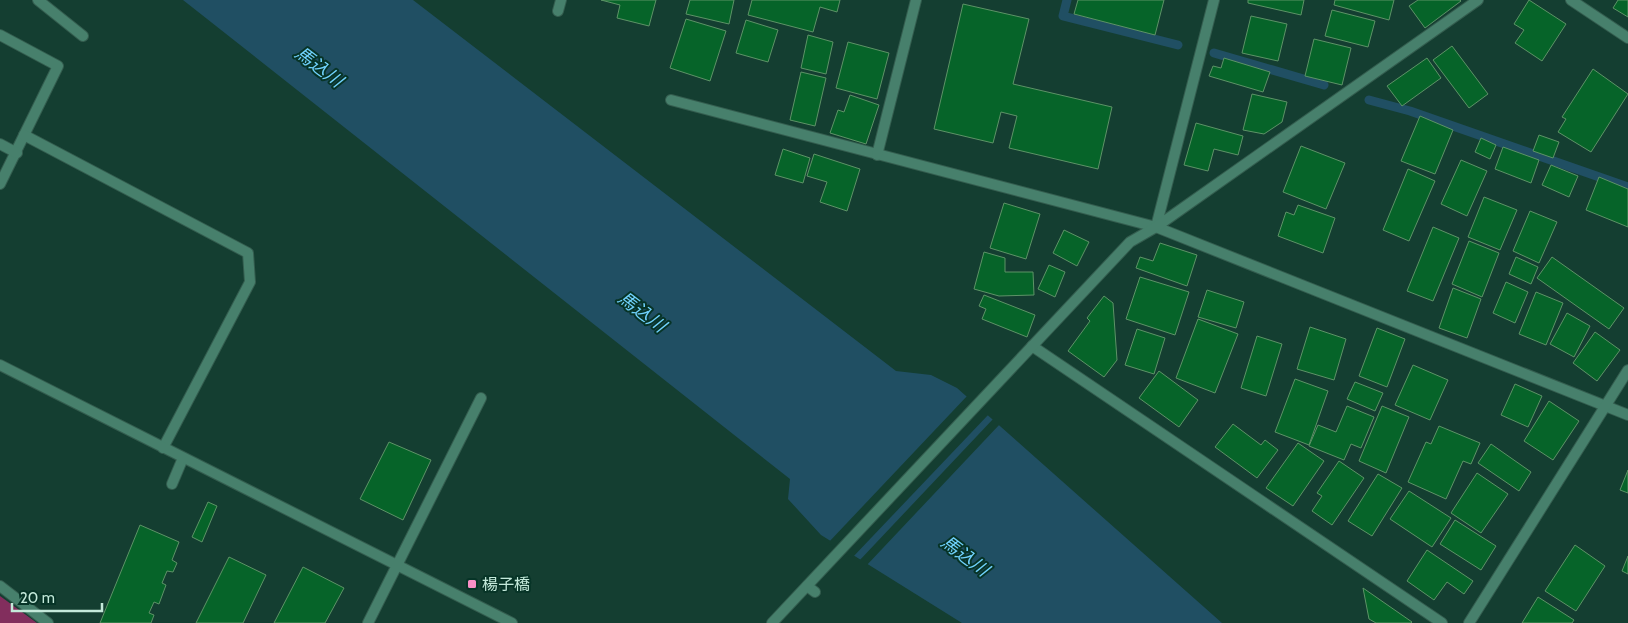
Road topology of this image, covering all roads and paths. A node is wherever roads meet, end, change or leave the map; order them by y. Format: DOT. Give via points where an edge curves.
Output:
graph roads {
  1 [pos="38,0"];
  2 [pos="561,0"];
  3 [pos="916,0"];
  4 [pos="1214,0"];
  5 [pos="1478,0"];
  6 [pos="1571,0"];
  7 [pos="558,11"];
  8 [pos="0,34"];
  9 [pos="83,36"];
  10 [pos="1628,38"];
  11 [pos="671,100"];
  12 [pos="24,136"];
  13 [pos="0,144"];
  14 [pos="17,153"];
  15 [pos="876,155"];
  16 [pos="0,184"];
  17 [pos="1156,227"];
  18 [pos="1032,346"];
  19 [pos="0,365"];
  20 [pos="1628,370"];
  21 [pos="481,398"];
  22 [pos="1604,405"];
  23 [pos="1628,415"];
  24 [pos="163,448"];
  25 [pos="183,458"];
  26 [pos="172,484"];
  27 [pos="399,565"];
  28 [pos="0,586"];
  29 [pos="48,623"];
  30 [pos="368,623"];
  31 [pos="512,623"];
  32 [pos="772,623"];
  33 [pos="1442,623"];
  34 [pos="1469,623"];
  1 -- 9 [label="street"];
  2 -- 7 [label="street"];
  3 -- 15 [label="street"];
  4 -- 17 [label="street"];
  5 -- 17 [label="street"];
  6 -- 10 [label="street"];
  8 -- 12 [label="street" via="58,66"];
  11 -- 15 [label="street"];
  12 -- 14 [label="street"];
  12 -- 24 [label="street" via="248,253 250,282"];
  13 -- 14 [label="street"];
  14 -- 16 [label="street"];
  15 -- 17 [label="street"];
  17 -- 18 [label="street" via="1130,242"];
  17 -- 22 [label="street"];
  18 -- 32 [label="street" via="817,575 811,589"];
  18 -- 33 [label="street"];
  19 -- 24 [label="street"];
  20 -- 22 [label="street"];
  21 -- 27 [label="street"];
  22 -- 23 [label="street"];
  22 -- 34 [label="street"];
  24 -- 25 [label="street"];
  25 -- 26 [label="street"];
  25 -- 27 [label="street"];
  27 -- 30 [label="street"];
  27 -- 31 [label="street"];
  28 -- 29 [label="street"];
}
